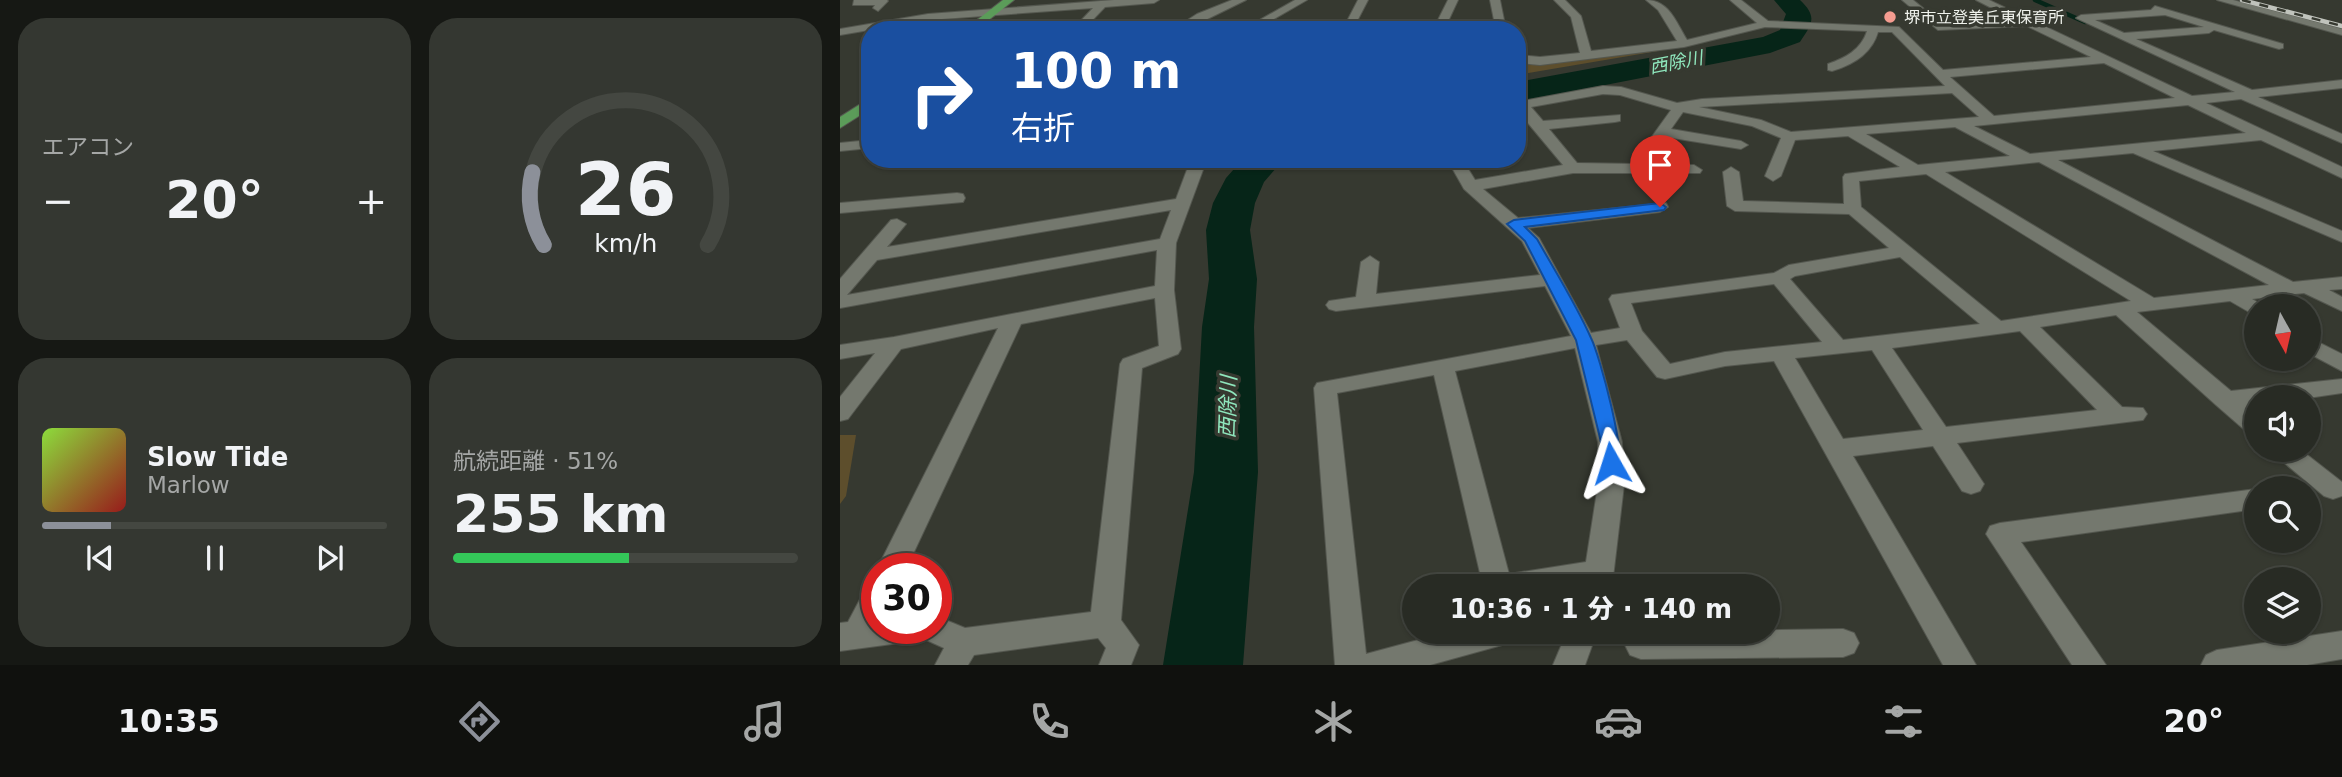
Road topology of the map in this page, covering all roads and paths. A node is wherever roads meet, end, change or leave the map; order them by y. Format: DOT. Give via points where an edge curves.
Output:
graph roads {
  1 [pos="860,0"];
  2 [pos="941,0"];
  3 [pos="1009,0"];
  4 [pos="1154,0"];
  5 [pos="1241,0"];
  6 [pos="1302,0"];
  7 [pos="1363,0"];
  8 [pos="1453,0"];
  9 [pos="1495,0"];
  10 [pos="1559,0"];
  11 [pos="1650,0"];
  12 [pos="1735,0"];
  13 [pos="1907,0"];
  14 [pos="1982,0"];
  15 [pos="2126,0"];
  16 [pos="2224,1"];
  17 [pos="1102,4"];
  18 [pos="878,8"];
  19 [pos="994,11"];
  20 [pos="2166,12"];
  21 [pos="2266,12"];
  22 [pos="928,17"];
  23 [pos="905,21"];
  24 [pos="981,21"];
  25 [pos="1086,21"];
  26 [pos="1192,21"];
  27 [pos="1264,21"];
  28 [pos="1352,21"];
  29 [pos="1442,21"];
  30 [pos="1499,21"];
  31 [pos="2028,23"];
  32 [pos="1768,24"];
  33 [pos="861,28"];
  34 [pos="1942,28"];
  35 [pos="1873,29"];
  36 [pos="1895,29"];
  37 [pos="2225,29"];
  38 [pos="840,32"];
  39 [pos="2342,33"];
  40 [pos="2124,36"];
  41 [pos="2308,36"];
  42 [pos="1684,44"];
  43 [pos="2279,46"];
  44 [pos="1586,54"];
  45 [pos="1526,60"];
  46 [pos="2105,60"];
  47 [pos="1832,68"];
  48 [pos="1940,74"];
  49 [pos="2342,84"];
  50 [pos="2314,88"];
  51 [pos="1955,89"];
  52 [pos="2342,93"];
  53 [pos="2247,94"];
  54 [pos="2192,100"];
  55 [pos="1526,104"];
  56 [pos="1681,106"];
  57 [pos="861,109"];
  58 [pos="1526,112"];
  59 [pos="1615,118"];
  60 [pos="1991,120"];
  61 [pos="1956,122"];
  62 [pos="840,124"];
  63 [pos="1539,126"];
  64 [pos="1851,131"];
  65 [pos="1662,132"];
  66 [pos="2265,135"];
  67 [pos="1789,136"];
  68 [pos="2342,139"];
  69 [pos="861,145"];
  70 [pos="1741,145"];
  71 [pos="840,147"];
  72 [pos="2133,148"];
  73 [pos="1650,149"];
  74 [pos="2036,159"];
  75 [pos="1195,168"];
  76 [pos="1459,168"];
  77 [pos="1573,168"];
  78 [pos="1695,170"];
  79 [pos="1922,170"];
  80 [pos="1731,172"];
  81 [pos="2342,173"];
  82 [pos="1773,176"];
  83 [pos="1470,186"];
  84 [pos="957,198"];
  85 [pos="1181,202"];
  86 [pos="840,208"];
  87 [pos="1660,209"];
  88 [pos="1853,209"];
  89 [pos="897,224"];
  90 [pos="1514,224"];
  91 [pos="2342,237"];
  92 [pos="1167,243"];
  93 [pos="1904,251"];
  94 [pos="871,255"];
  95 [pos="1370,262"];
  96 [pos="1779,278"];
  97 [pos="1552,279"];
  98 [pos="2342,284"];
  99 [pos="2299,288"];
  100 [pos="1164,290"];
  101 [pos="840,291"];
  102 [pos="2232,295"];
  103 [pos="1366,301"];
  104 [pos="840,302"];
  105 [pos="2244,302"];
  106 [pos="2150,304"];
  107 [pos="1336,305"];
  108 [pos="2342,305"];
  109 [pos="2121,309"];
  110 [pos="1013,320"];
  111 [pos="2025,324"];
  112 [pos="1997,328"];
  113 [pos="1632,333"];
  114 [pos="1584,340"];
  115 [pos="1878,343"];
  116 [pos="894,344"];
  117 [pos="1837,346"];
  118 [pos="2321,351"];
  119 [pos="840,352"];
  120 [pos="1780,352"];
  121 [pos="2342,364"];
  122 [pos="1443,366"];
  123 [pos="2342,386"];
  124 [pos="2224,400"];
  125 [pos="840,413"];
  126 [pos="2244,416"];
  127 [pos="1938,437"];
  128 [pos="1835,449"];
  129 [pos="2297,462"];
  130 [pos="1971,484"];
  131 [pos="2328,490"];
  132 [pos="2244,501"];
  133 [pos="899,553"];
  134 [pos="1495,574"];
  135 [pos="1599,574"];
  136 [pos="861,619"];
  137 [pos="1105,624"];
  138 [pos="849,635"];
  139 [pos="1843,643"];
  140 [pos="1456,644"];
  141 [pos="1577,644"];
  142 [pos="1641,645"];
  143 [pos="2342,645"];
  144 [pos="957,653"];
  145 [pos="1742,655"];
  146 [pos="1115,665"];
  147 [pos="1351,665"];
  148 [pos="1375,665"];
  149 [pos="1569,665"];
  150 [pos="1960,665"];
  151 [pos="2090,665"];
  152 [pos="2217,665"];
  1 -- 18 [label="street" via="858,3 883,1"];
  2 -- 22 [label="street"];
  3 -- 19 [label="main road"];
  4 -- 17 [label="street"];
  5 -- 26 [label="street"];
  6 -- 27 [label="street"];
  7 -- 28 [label="street"];
  8 -- 29 [label="street"];
  9 -- 30 [label="street"];
  10 -- 44 [label="street" via="1576,16"];
  11 -- 42 [label="street" via="1662,8"];
  12 -- 32 [label="street"];
  13 -- 34 [label="street"];
  14 -- 31 [label="street"];
  15 -- 20 [label="street"];
  16 -- 21 [label="street"];
  16 -- 21 [label="street" via="2208,5 2246,15"];
  17 -- 19 [label="street"];
  17 -- 25 [label="street"];
  19 -- 22 [label="street"];
  19 -- 24 [label="main road"];
  20 -- 37 [label="street"];
  20 -- 40 [label="street" via="2081,18"];
  21 -- 39 [label="street"];
  22 -- 23 [label="street"];
  31 -- 34 [label="street"];
  31 -- 46 [label="street"];
  32 -- 35 [label="street"];
  32 -- 42 [label="street"];
  33 -- 38 [label="street"];
  34 -- 36 [label="street"];
  35 -- 36 [label="street"];
  35 -- 47 [label="street" via="1861,52"];
  36 -- 48 [label="street"];
  37 -- 40 [label="street"];
  37 -- 43 [label="street"];
  39 -- 41 [label="street"];
  40 -- 53 [label="street"];
  42 -- 44 [label="street"];
  44 -- 45 [label="street"];
  46 -- 48 [label="street"];
  46 -- 54 [label="street"];
  48 -- 51 [label="street"];
  49 -- 50 [label="street"];
  50 -- 52 [label="street"];
  50 -- 53 [label="street"];
  51 -- 56 [label="street"];
  51 -- 60 [label="street"];
  53 -- 54 [label="street"];
  53 -- 68 [label="street"];
  54 -- 60 [label="street"];
  54 -- 66 [label="street"];
  55 -- 56 [label="street" via="1603,90"];
  56 -- 65 [label="street"];
  56 -- 67 [label="street" via="1756,123"];
  57 -- 62 [label="main road"];
  58 -- 63 [label="street"];
  59 -- 63 [label="street"];
  60 -- 61 [label="street"];
  61 -- 64 [label="street"];
  61 -- 74 [label="street"];
  63 -- 77 [label="street"];
  64 -- 67 [label="street"];
  64 -- 79 [label="street"];
  65 -- 70 [label="street"];
  65 -- 73 [label="street"];
  66 -- 72 [label="street"];
  66 -- 81 [label="street"];
  67 -- 82 [label="street"];
  69 -- 71 [label="street"];
  72 -- 74 [label="street"];
  72 -- 91 [label="street"];
  74 -- 79 [label="street"];
  74 -- 99 [label="street"];
  75 -- 85 [label="street"];
  76 -- 83 [label="street"];
  77 -- 78 [label="street"];
  77 -- 83 [label="street"];
  79 -- 88 [label="street" via="1851,177"];
  79 -- 106 [label="street"];
  80 -- 88 [label="street" via="1735,206"];
  83 -- 90 [label="street"];
  84 -- 86 [label="street"];
  85 -- 92 [label="street"];
  85 -- 94 [label="street"];
  87 -- 90 [label="street"];
  88 -- 93 [label="street"];
  89 -- 94 [label="street"];
  90 -- 97 [label="street" via="1530,239"];
  92 -- 100 [label="street"];
  92 -- 104 [label="street"];
  93 -- 96 [label="street" via="1789,271"];
  93 -- 112 [label="street"];
  94 -- 101 [label="street"];
  95 -- 103 [label="street"];
  96 -- 113 [label="street" via="1619,299"];
  96 -- 117 [label="street"];
  97 -- 103 [label="street"];
  97 -- 114 [label="street"];
  98 -- 99 [label="street"];
  99 -- 102 [label="street"];
  99 -- 108 [label="street"];
  100 -- 110 [label="street"];
  100 -- 137 [label="street" via="1170,349 1131,364"];
  102 -- 105 [label="street"];
  102 -- 106 [label="street"];
  103 -- 107 [label="street"];
  106 -- 109 [label="street"];
  109 -- 111 [label="street"];
  109 -- 124 [label="street"];
  110 -- 116 [label="street"];
  110 -- 133 [label="street"];
  111 -- 112 [label="street"];
  111 -- 127 [label="street" via="2126,415"];
  112 -- 115 [label="street"];
  113 -- 114 [label="street"];
  113 -- 120 [label="street" via="1665,372"];
  114 -- 122 [label="street"];
  114 -- 135 [label="street" via="1610,442 1611,485"];
  115 -- 117 [label="street"];
  115 -- 127 [label="street"];
  116 -- 119 [label="street"];
  116 -- 125 [label="street"];
  117 -- 120 [label="street"];
  118 -- 121 [label="street"];
  120 -- 128 [label="street"];
  122 -- 134 [label="street"];
  122 -- 147 [label="street" via="1325,388"];
  123 -- 124 [label="street"];
  124 -- 126 [label="street"];
  127 -- 128 [label="street"];
  127 -- 130 [label="street"];
  128 -- 150 [label="street"];
  129 -- 131 [label="street"];
  132 -- 151 [label="street" via="2000,534"];
  136 -- 138 [label="street"];
  137 -- 144 [label="street"];
  137 -- 146 [label="street" via="1123,645"];
  139 -- 145 [label="street"];
  140 -- 148 [label="street"];
  141 -- 149 [label="street"];
  142 -- 145 [label="street"];
  143 -- 152 [label="street"];
}
